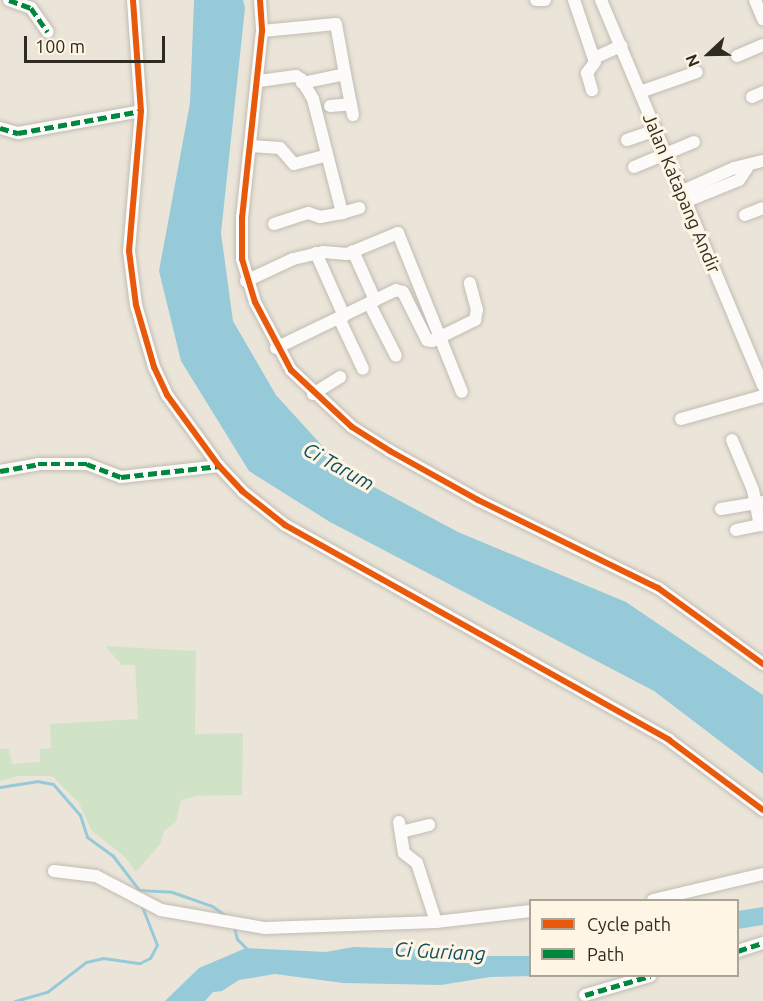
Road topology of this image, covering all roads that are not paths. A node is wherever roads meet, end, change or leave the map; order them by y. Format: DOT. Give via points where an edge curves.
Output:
graph roads {
  1 [pos="9,0"];
  2 [pos="133,0"];
  3 [pos="260,0"];
  4 [pos="536,0"];
  5 [pos="545,0"];
  6 [pos="574,0"];
  7 [pos="601,0"];
  8 [pos="755,0"];
  9 [pos="763,19"];
  10 [pos="262,31"];
  11 [pos="48,32"];
  12 [pos="763,45"];
  13 [pos="621,46"];
  14 [pos="737,56"];
  15 [pos="594,58"];
  16 [pos="697,72"];
  17 [pos="345,74"];
  18 [pos="259,81"];
  19 [pos="302,83"];
  20 [pos="592,90"];
  21 [pos="640,92"];
  22 [pos="330,106"];
  23 [pos="141,111"];
  24 [pos="0,128"];
  25 [pos="656,130"];
  26 [pos="627,140"];
  27 [pos="694,142"];
  28 [pos="251,146"];
  29 [pos="327,155"];
  30 [pos="665,156"];
  31 [pos="763,161"];
  32 [pos="634,168"];
  33 [pos="685,196"];
  34 [pos="359,208"];
  35 [pos="763,208"];
  36 [pos="342,213"];
  37 [pos="745,214"];
  38 [pos="274,224"];
  39 [pos="353,251"];
  40 [pos="316,253"];
  41 [pos="246,281"];
  42 [pos="470,283"];
  43 [pos="372,302"];
  44 [pos="341,317"];
  45 [pos="438,340"];
  46 [pos="276,348"];
  47 [pos="396,356"];
  48 [pos="363,369"];
  49 [pos="340,377"];
  50 [pos="763,386"];
  51 [pos="462,392"];
  52 [pos="313,394"];
  53 [pos="763,396"];
  54 [pos="681,419"];
  55 [pos="732,440"];
  56 [pos="219,466"];
  57 [pos="0,471"];
  58 [pos="760,503"];
  59 [pos="721,509"];
  60 [pos="761,525"];
  61 [pos="736,530"];
  62 [pos="763,664"];
  63 [pos="763,810"];
  64 [pos="429,825"];
  65 [pos="54,871"];
  66 [pos="763,874"];
  67 [pos="657,899"];
  68 [pos="529,911"];
  69 [pos="436,922"];
  70 [pos="763,943"];
  71 [pos="739,951"];
  72 [pos="644,977"];
  73 [pos="585,995"];
  1 -- 11 [label="street" via="31,8"];
  2 -- 23 [label="street"];
  3 -- 10 [label="street"];
  4 -- 5 [label="street"];
  6 -- 15 [label="street"];
  7 -- 13 [label="street, Jalan Katapang Andir"];
  8 -- 9 [label="street"];
  10 -- 17 [label="street" via="336,24"];
  10 -- 18 [label="street"];
  12 -- 14 [label="street"];
  13 -- 15 [label="street"];
  13 -- 21 [label="street, Jalan Katapang Andir"];
  15 -- 20 [label="street" via="587,73"];
  16 -- 21 [label="street"];
  17 -- 19 [label="street"];
  17 -- 22 [label="street" via="352,109"];
  18 -- 19 [label="street" via="296,76"];
  18 -- 28 [label="street"];
  19 -- 29 [label="street" via="312,95"];
  21 -- 25 [label="street, Jalan Katapang Andir"];
  23 -- 24 [label="street" via="18,133"];
  23 -- 56 [label="street" via="129,251 136,305 154,367 167,395"];
  25 -- 26 [label="street"];
  25 -- 30 [label="street, Jalan Katapang Andir"];
  27 -- 30 [label="street"];
  28 -- 29 [label="street" via="280,148 294,164"];
  28 -- 41 [label="street" via="241,228"];
  29 -- 36 [label="street"];
  30 -- 32 [label="street"];
  30 -- 33 [label="street, Jalan Katapang Andir"];
  31 -- 33 [label="street" via="747,168 734,168"];
  33 -- 50 [label="street, Jalan Katapang Andir"];
  34 -- 36 [label="street"];
  35 -- 37 [label="street"];
  36 -- 38 [label="street" via="320,217 308,213"];
  39 -- 40 [label="street" via="340,255"];
  39 -- 43 [label="street"];
  39 -- 45 [label="street" via="398,233"];
  40 -- 41 [label="street" via="275,265"];
  40 -- 44 [label="street"];
  41 -- 46 [label="street"];
  42 -- 45 [label="street" via="477,310 475,320"];
  43 -- 44 [label="street"];
  43 -- 45 [label="street" via="400,290 427,340"];
  43 -- 47 [label="street"];
  44 -- 46 [label="street"];
  44 -- 48 [label="street"];
  45 -- 51 [label="street"];
  46 -- 52 [label="street"];
  49 -- 52 [label="street"];
  52 -- 62 [label="street" via="352,427 390,451 478,500 658,588"];
  53 -- 54 [label="street"];
  55 -- 58 [label="street"];
  56 -- 57 [label="street" via="121,477 87,464 38,464"];
  56 -- 63 [label="street" via="242,491 285,525 669,740"];
  58 -- 59 [label="street"];
  58 -- 60 [label="street"];
  60 -- 61 [label="street"];
  64 -- 69 [label="street" via="400,827 404,853 417,863"];
  65 -- 69 [label="street" via="86,873 141,902 284,929 340,923"];
  66 -- 67 [label="street"];
  68 -- 69 [label="street"];
  70 -- 71 [label="street"];
  72 -- 73 [label="street"];
}
